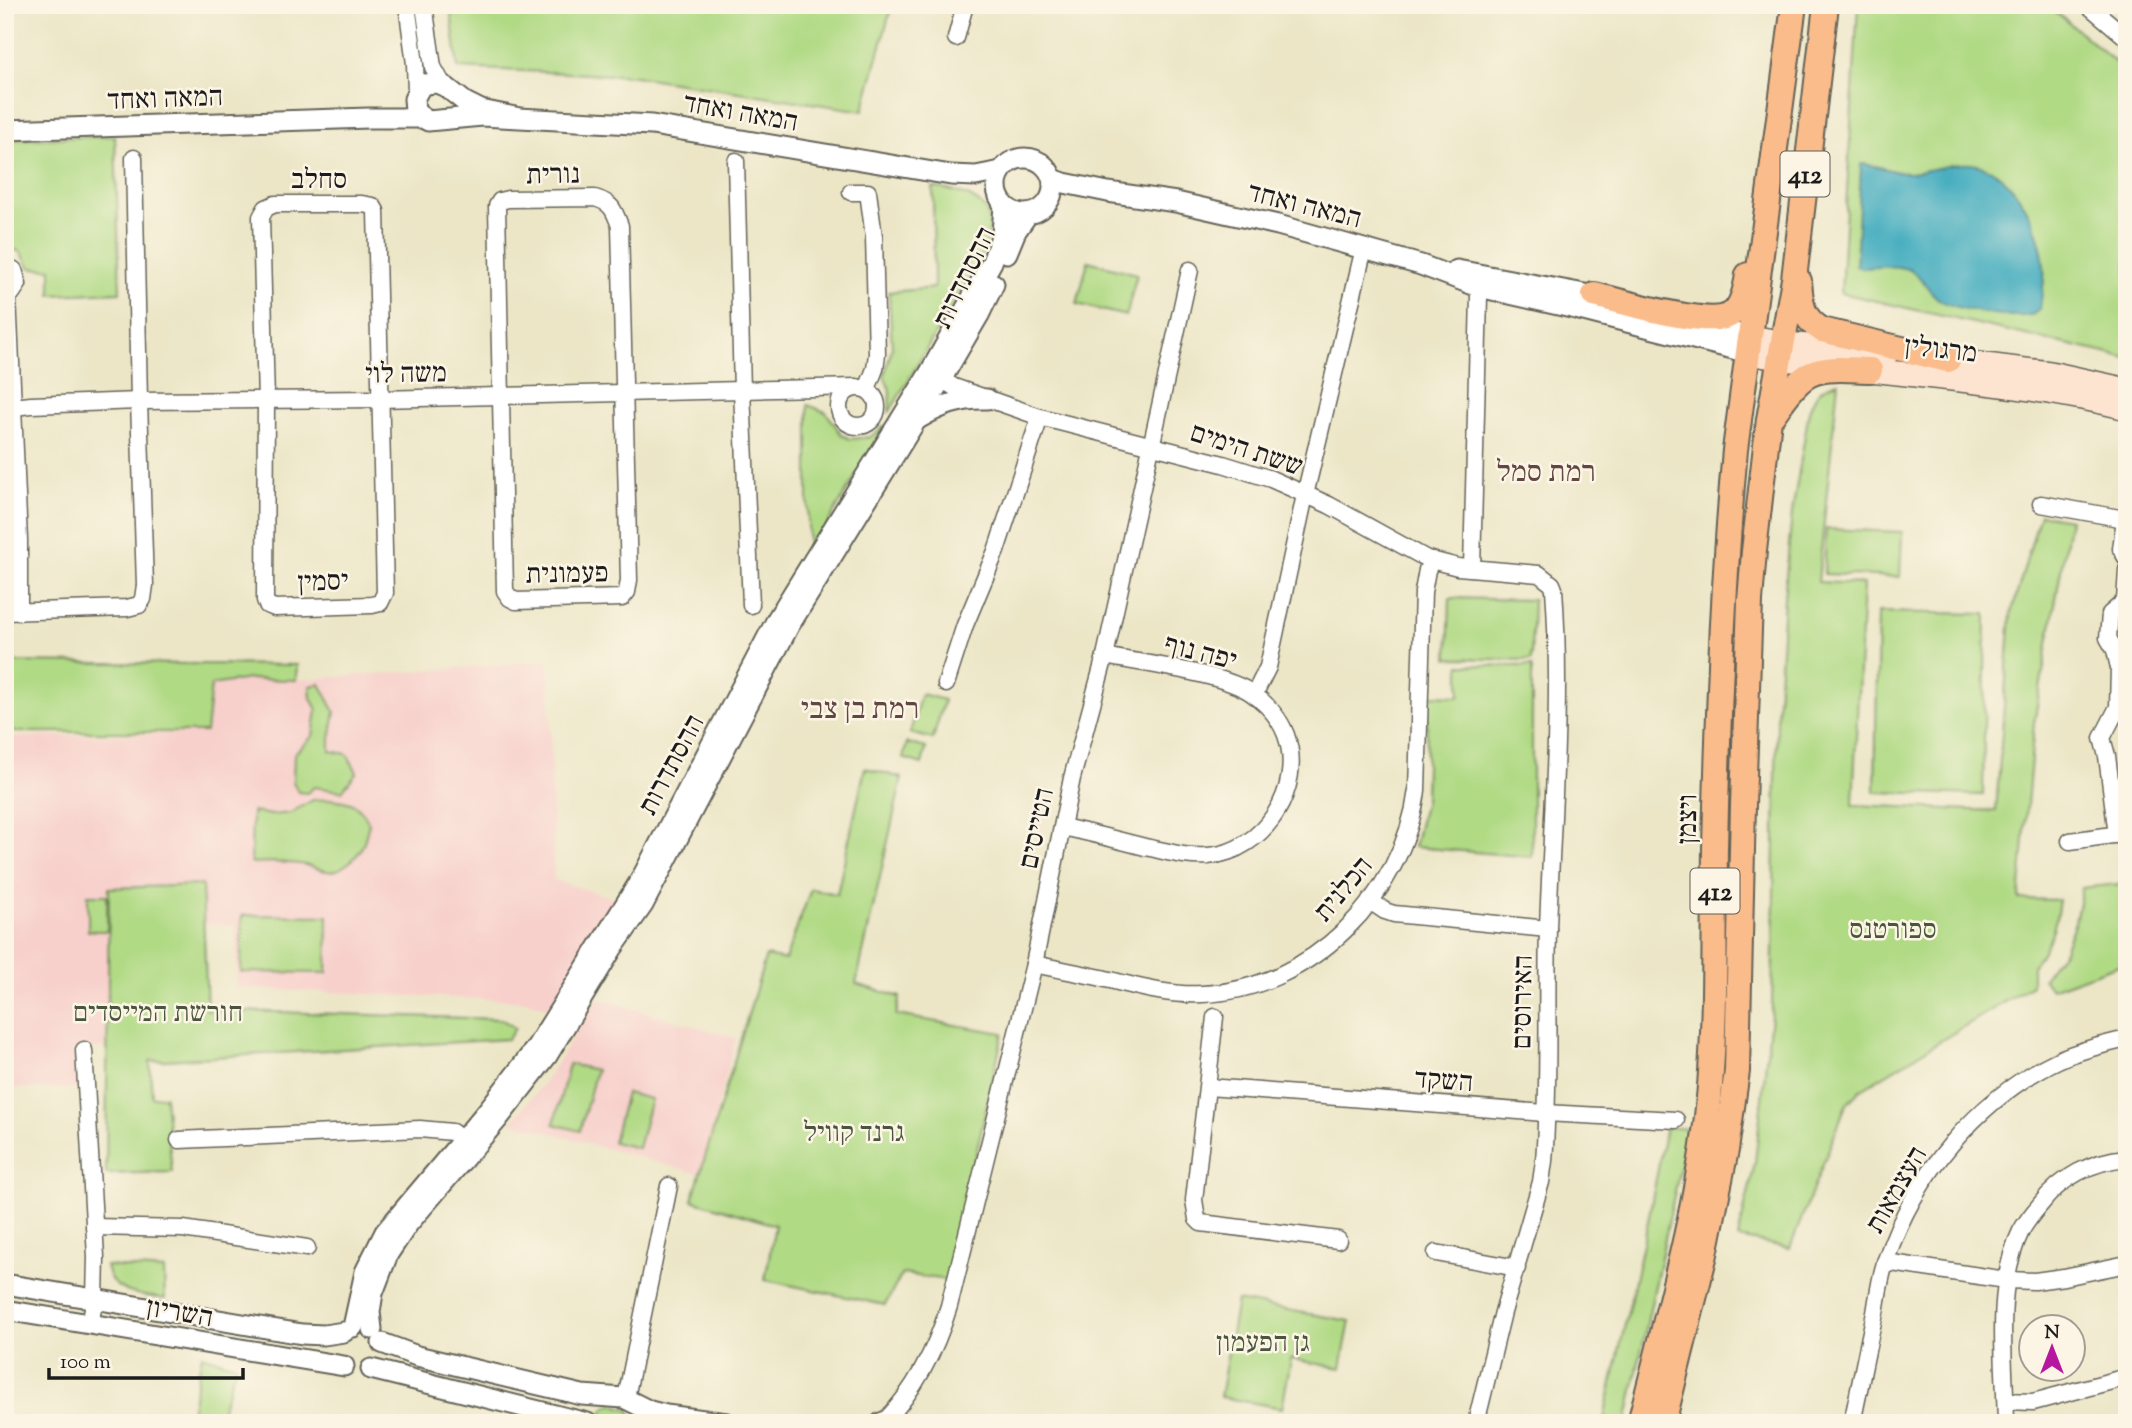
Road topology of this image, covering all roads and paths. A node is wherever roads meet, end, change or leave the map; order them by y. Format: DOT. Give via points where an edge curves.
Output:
graph roads {
  1 [pos="407,5"];
  2 [pos="424,5"];
  3 [pos="965,5"];
  4 [pos="1793,5"];
  5 [pos="1826,5"];
  6 [pos="2088,5"];
  7 [pos="956,38"];
  8 [pos="2127,38"];
  9 [pos="446,87"];
  10 [pos="415,96"];
  11 [pos="369,118"];
  12 [pos="520,118"];
  13 [pos="432,119"];
  14 [pos="5,130"];
  15 [pos="134,158"];
  16 [pos="736,162"];
  17 [pos="1001,171"];
  18 [pos="951,175"];
  19 [pos="1053,178"];
  20 [pos="1090,187"];
  21 [pos="850,192"];
  22 [pos="1050,199"];
  23 [pos="1001,200"];
  24 [pos="1028,214"];
  25 [pos="1800,218"];
  26 [pos="1364,248"];
  27 [pos="5,265"];
  28 [pos="1190,270"];
  29 [pos="1477,280"];
  30 [pos="1594,295"];
  31 [pos="6,297"];
  32 [pos="1750,345"];
  33 [pos="1788,351"];
  34 [pos="1948,360"];
  35 [pos="1870,370"];
  36 [pos="935,376"];
  37 [pos="862,388"];
  38 [pos="742,390"];
  39 [pos="809,390"];
  40 [pos="2127,390"];
  41 [pos="625,393"];
  42 [pos="501,396"];
  43 [pos="380,399"];
  44 [pos="987,399"];
  45 [pos="265,400"];
  46 [pos="139,401"];
  47 [pos="9,408"];
  48 [pos="2127,408"];
  49 [pos="841,415"];
  50 [pos="1040,417"];
  51 [pos="917,419"];
  52 [pos="1769,419"];
  53 [pos="1151,446"];
  54 [pos="1305,495"];
  55 [pos="2041,503"];
  56 [pos="2126,519"];
  57 [pos="12,542"];
  58 [pos="2127,559"];
  59 [pos="1432,560"];
  60 [pos="1472,568"];
  61 [pos="2127,570"];
  62 [pos="1545,577"];
  63 [pos="751,605"];
  64 [pos="12,612"];
  65 [pos="1105,656"];
  66 [pos="946,684"];
  67 [pos="1254,695"];
  68 [pos="2122,706"];
  69 [pos="1063,827"];
  70 [pos="2122,834"];
  71 [pos="2070,841"];
  72 [pos="1370,901"];
  73 [pos="1548,929"];
  74 [pos="1034,964"];
  75 [pos="1215,1017"];
  76 [pos="2127,1039"];
  77 [pos="84,1050"];
  78 [pos="1208,1087"];
  79 [pos="1545,1113"];
  80 [pos="1676,1120"];
  81 [pos="178,1140"];
  82 [pos="468,1144"];
  83 [pos="2127,1158"];
  84 [pos="669,1186"];
  85 [pos="94,1227"];
  86 [pos="1338,1240"];
  87 [pos="307,1248"];
  88 [pos="1436,1253"];
  89 [pos="1885,1262"];
  90 [pos="2127,1264"];
  91 [pos="1517,1268"];
  92 [pos="2006,1280"];
  93 [pos="5,1284"];
  94 [pos="94,1298"];
  95 [pos="5,1310"];
  96 [pos="90,1324"];
  97 [pos="363,1333"];
  98 [pos="344,1366"];
  99 [pos="371,1369"];
  100 [pos="2127,1377"];
  101 [pos="911,1390"];
  102 [pos="623,1400"];
  103 [pos="2006,1401"];
  104 [pos="698,1419"];
  105 [pos="889,1422"];
  106 [pos="587,1423"];
  107 [pos="594,1423"];
  108 [pos="639,1423"];
  109 [pos="671,1423"];
  110 [pos="727,1423"];
  111 [pos="907,1423"];
  112 [pos="1476,1423"];
  113 [pos="1640,1423"];
  114 [pos="1663,1423"];
  115 [pos="1852,1423"];
  116 [pos="2006,1423"];
  1 -- 10 [label="street"];
  2 -- 9 [label="street" via="433,67"];
  3 -- 7 [label="street"];
  4 -- 30 [label="main road" via="1742,299 1731,314 1713,319"];
  4 -- 32 [label="main road, 412"];
  5 -- 25 [label="main road, 412"];
  6 -- 8 [label="street"];
  9 -- 10 [label="street" via="425,84"];
  9 -- 12 [label="street, המאה ואחד" via="481,110"];
  9 -- 13 [label="street" via="453,101 450,112"];
  10 -- 11 [label="street, המאה ואחד" via="401,108"];
  10 -- 13 [label="street" via="415,110"];
  11 -- 13 [label="street, המאה ואחד"];
  11 -- 14 [label="street, המאה ואחד"];
  12 -- 13 [label="street, המאה ואחד"];
  12 -- 18 [label="street, המאה ואחד" via="652,125"];
  15 -- 46 [label="street"];
  16 -- 38 [label="street"];
  17 -- 18 [label="street, המאה ואחד"];
  17 -- 19 [label="street" via="1012,161 1027,158 1043,164"];
  17 -- 23 [label="street"];
  18 -- 23 [label="street, המאה ואחד"];
  19 -- 20 [label="street, המאה ואחד"];
  19 -- 22 [label="street"];
  20 -- 22 [label="street, המאה ואחד"];
  20 -- 26 [label="street, המאה ואחד" via="1176,202"];
  21 -- 37 [label="street" via="868,192 874,237 877,355 875,369"];
  22 -- 24 [label="street" via="1045,207"];
  23 -- 24 [label="street" via="1011,211"];
  23 -- 36 [label="street, ההסתדרות" via="1002,234 992,262"];
  24 -- 36 [label="street, ההסתדרות" via="979,316"];
  25 -- 33 [label="main road, 412"];
  25 -- 34 [label="main road" via="1801,302 1810,323 1822,330"];
  26 -- 29 [label="street, המאה ואחד"];
  26 -- 54 [label="street"];
  27 -- 31 [label="street" via="18,278 16,289"];
  28 -- 53 [label="street, הטייסים"];
  29 -- 30 [label="street, המאה ואחד"];
  29 -- 32 [label="street, המאה ואחד"];
  29 -- 60 [label="street"];
  30 -- 32 [label="street, המאה ואחד"];
  31 -- 47 [label="street"];
  32 -- 33 [label="main road, מרגולין"];
  32 -- 113 [label="main road, ויצמן / 412" via="1735,450 1725,594 1710,1086 1679,1266"];
  33 -- 34 [label="main road, מרגולין"];
  33 -- 35 [label="main road, מרגולין"];
  33 -- 52 [label="main road, ויצמן / 412"];
  34 -- 40 [label="main road, מרגולין" via="2050,373"];
  35 -- 48 [label="main road, מרגולין" via="2054,391"];
  35 -- 52 [label="main road" via="1811,374"];
  36 -- 44 [label="street, ששת הימים"];
  36 -- 51 [label="street, ההסתדרות"];
  36 -- 82 [label="street, ההסתדרות" via="777,619 633,893 535,1049"];
  37 -- 39 [label="street, משה לוי"];
  37 -- 49 [label="street" via="841,398"];
  37 -- 49 [label="street" via="876,399 874,417 861,426 850,424"];
  38 -- 39 [label="street, משה לוי"];
  38 -- 41 [label="street, משה לוי"];
  38 -- 63 [label="street"];
  39 -- 49 [label="street" via="835,404"];
  41 -- 42 [label="street, משה לוי"];
  41 -- 42 [label="street, נורית" via="620,226 615,211 607,201 595,198 508,199 496,206"];
  41 -- 42 [label="street, פעמונית" via="627,592 622,598 516,601 505,592"];
  42 -- 43 [label="street, משה לוי"];
  43 -- 45 [label="street, משה לוי"];
  43 -- 45 [label="street, סחלב" via="376,211 368,205 275,204 265,208 261,217"];
  43 -- 45 [label="street, יסמין" via="383,599 372,605 275,608 265,600"];
  44 -- 50 [label="street, ששת הימים"];
  44 -- 51 [label="street" via="949,403"];
  45 -- 46 [label="street, משה לוי"];
  46 -- 47 [label="street, משה לוי"];
  46 -- 64 [label="street" via="143,599 127,608"];
  47 -- 57 [label="street"];
  50 -- 53 [label="street, ששת הימים"];
  50 -- 66 [label="street"];
  51 -- 82 [label="street, ההסתדרות" via="789,626 643,905 547,1056"];
  52 -- 114 [label="main road, ויצמן / 412" via="1750,601 1737,1071 1726,1150"];
  53 -- 54 [label="street, ששת הימים" via="1254,473"];
  53 -- 65 [label="street, הטייסים"];
  54 -- 59 [label="street, ששת הימים"];
  54 -- 67 [label="street" via="1268,667"];
  55 -- 56 [label="street"];
  56 -- 58 [label="street" via="2121,550"];
  57 -- 64 [label="street"];
  59 -- 60 [label="street, ששת הימים"];
  59 -- 72 [label="street, הכלנית" via="1423,592 1414,810 1396,861"];
  60 -- 62 [label="street, ששת הימים"];
  61 -- 68 [label="street" via="2125,601 2110,614 2108,638 2119,668"];
  62 -- 73 [label="street, האירוסים" via="1555,589 1558,655"];
  65 -- 67 [label="street, יפה נוף" via="1206,676"];
  65 -- 69 [label="street, הטייסים"];
  67 -- 69 [label="street, יפה נוף" via="1269,708 1286,735 1290,774 1276,813 1243,845 1208,856 1184,855"];
  68 -- 70 [label="street" via="2102,738"];
  69 -- 74 [label="street, הטייסים"];
  70 -- 71 [label="street"];
  72 -- 73 [label="street" via="1395,914"];
  72 -- 74 [label="street, הכלנית" via="1340,935 1305,961 1266,981 1224,992 1172,993"];
  73 -- 79 [label="street, האירוסים"];
  74 -- 101 [label="street, הטייסים" via="949,1306"];
  75 -- 78 [label="street"];
  76 -- 89 [label="street, העצמאות" via="2062,1059 1996,1099 1924,1181 1900,1222"];
  77 -- 85 [label="street"];
  78 -- 79 [label="street, השקד"];
  78 -- 86 [label="street" via="1194,1200 1197,1219"];
  79 -- 80 [label="street, השקד"];
  79 -- 91 [label="street, האירוסים" via="1541,1182"];
  81 -- 82 [label="street" via="420,1129 452,1132"];
  82 -- 97 [label="street, ההסתדרות" via="388,1254"];
  83 -- 92 [label="street" via="2095,1164 2051,1190 2021,1230"];
  84 -- 102 [label="street"];
  85 -- 87 [label="street" via="183,1229"];
  85 -- 94 [label="street"];
  88 -- 91 [label="street"];
  89 -- 92 [label="street"];
  89 -- 115 [label="street, העצמאות"];
  90 -- 92 [label="street" via="2045,1280"];
  91 -- 112 [label="street, האירוסים"];
  92 -- 103 [label="street"];
  93 -- 94 [label="street, השריון"];
  94 -- 96 [label="street"];
  94 -- 97 [label="street, השריון" via="302,1334"];
  95 -- 96 [label="street, השריון"];
  96 -- 98 [label="street, השריון"];
  97 -- 98 [label="street" via="337,1347"];
  97 -- 99 [label="street" via="381,1358"];
  97 -- 102 [label="street, השריון" via="417,1356 582,1395"];
  98 -- 99 [label="street" via="357,1372"];
  99 -- 106 [label="street"];
  100 -- 103 [label="street" via="2033,1402"];
  101 -- 105 [label="street, הטייסים"];
  101 -- 111 [label="street, הטייסים"];
  102 -- 104 [label="street, השריון" via="666,1415"];
  102 -- 107 [label="street" via="604,1401"];
  102 -- 108 [label="street" via="638,1412"];
  103 -- 116 [label="street"];
  104 -- 109 [label="street, השריון"];
  104 -- 110 [label="street, השריון"];
}
